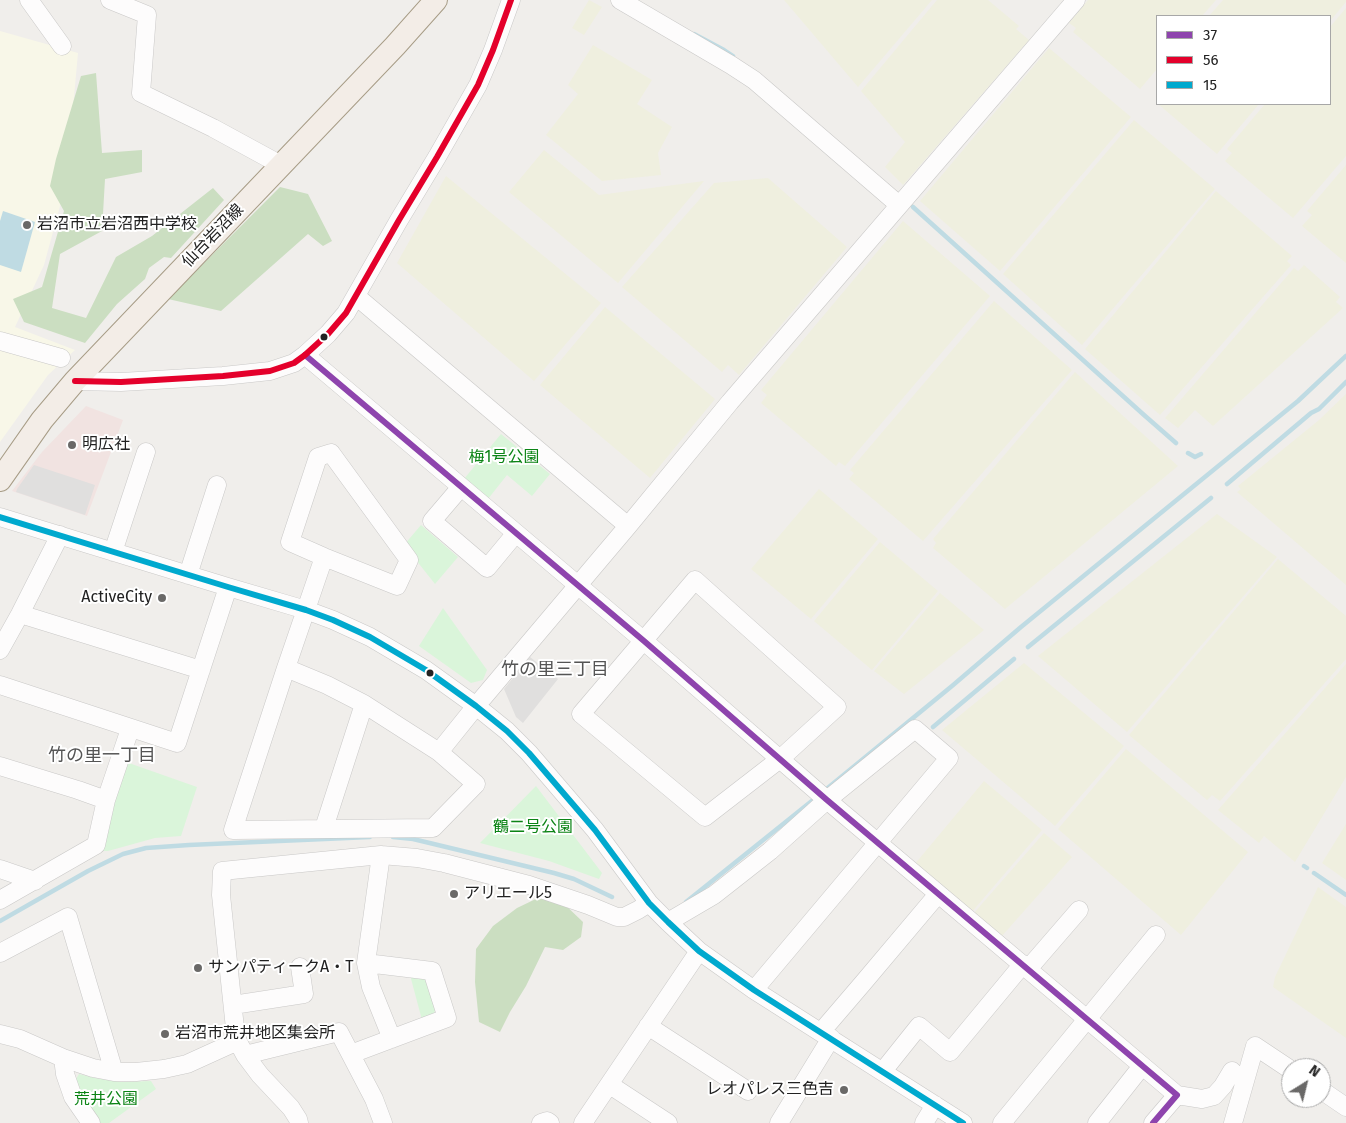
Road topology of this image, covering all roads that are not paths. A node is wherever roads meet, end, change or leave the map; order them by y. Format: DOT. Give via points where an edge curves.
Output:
graph roads {
  1 [pos="29,0"];
  2 [pos="110,0"];
  3 [pos="436,0"];
  4 [pos="511,0"];
  5 [pos="620,0"];
  6 [pos="1076,0"];
  7 [pos="62,46"];
  8 [pos="281,165"];
  9 [pos="899,205"];
  10 [pos="356,296"];
  11 [pos="0,341"];
  12 [pos="305,355"];
  13 [pos="61,358"];
  14 [pos="75,381"];
  15 [pos="146,452"];
  16 [pos="0,480"];
  17 [pos="217,485"];
  18 [pos="461,487"];
  19 [pos="0,517"];
  20 [pos="628,526"];
  21 [pos="516,533"];
  22 [pos="60,535"];
  23 [pos="113,552"];
  24 [pos="324,557"];
  25 [pos="188,575"];
  26 [pos="578,586"];
  27 [pos="228,587"];
  28 [pos="306,610"];
  29 [pos="20,614"];
  30 [pos="644,641"];
  31 [pos="0,650"];
  32 [pos="286,668"];
  33 [pos="201,670"];
  34 [pos="0,685"];
  35 [pos="364,704"];
  36 [pos="476,706"];
  37 [pos="130,729"];
  38 [pos="440,752"];
  39 [pos="780,759"];
  40 [pos="0,766"];
  41 [pos="823,796"];
  42 [pos="106,800"];
  43 [pos="324,828"];
  44 [pos="879,843"];
  45 [pos="381,855"];
  46 [pos="0,869"];
  47 [pos="35,881"];
  48 [pos="938,894"];
  49 [pos="0,900"];
  50 [pos="649,903"];
  51 [pos="1079,910"];
  52 [pos="668,922"];
  53 [pos="1156,935"];
  54 [pos="699,951"];
  55 [pos="0,953"];
  56 [pos="366,963"];
  57 [pos="300,967"];
  58 [pos="1026,967"];
  59 [pos="754,990"];
  60 [pos="233,1005"];
  61 [pos="1087,1019"];
  62 [pos="648,1026"];
  63 [pos="0,1034"];
  64 [pos="826,1035"];
  65 [pos="236,1038"];
  66 [pos="392,1039"];
  67 [pos="351,1054"];
  68 [pos="245,1055"];
  69 [pos="63,1058"];
  70 [pos="1281,1063"];
  71 [pos="1142,1066"];
  72 [pos="883,1071"];
  73 [pos="1232,1071"];
  74 [pos="114,1072"];
  75 [pos="610,1085"];
  76 [pos="748,1091"];
  77 [pos="1176,1095"];
  78 [pos="1331,1097"];
  79 [pos="935,1105"];
  80 [pos="1346,1107"];
  81 [pos="296,1122"];
  82 [pos="1235,1122"];
  83 [pos="91,1123"];
  84 [pos="383,1123"];
  85 [pos="541,1123"];
  86 [pos="550,1123"];
  87 [pos="583,1123"];
  88 [pos="668,1123"];
  89 [pos="779,1123"];
  90 [pos="924,1123"];
  91 [pos="963,1123"];
  92 [pos="1002,1123"];
  93 [pos="1097,1123"];
  94 [pos="1154,1123"];
  1 -- 7 [label="street"];
  2 -- 8 [label="street" via="148,15 141,93"];
  3 -- 8 [label="main road, 仙台岩沼線"];
  4 -- 10 [label="street" via="478,85"];
  5 -- 9 [label="street" via="754,80"];
  6 -- 9 [label="street"];
  8 -- 14 [label="main road, 仙台岩沼線"];
  9 -- 20 [label="street"];
  10 -- 12 [label="street" via="328,334"];
  10 -- 20 [label="street"];
  11 -- 13 [label="street"];
  12 -- 14 [label="street" via="270,371 121,382"];
  12 -- 18 [label="street"];
  14 -- 16 [label="main road, 仙台岩沼線" via="42,420"];
  15 -- 23 [label="street"];
  17 -- 25 [label="street"];
  18 -- 21 [label="street"];
  18 -- 21 [label="street" via="432,521 487,568"];
  19 -- 22 [label="street"];
  20 -- 26 [label="street"];
  21 -- 26 [label="street"];
  22 -- 23 [label="street"];
  22 -- 29 [label="street"];
  23 -- 25 [label="street"];
  24 -- 24 [label="street" via="290,542 318,457 331,453 409,560 397,586"];
  24 -- 28 [label="street"];
  25 -- 27 [label="street"];
  26 -- 30 [label="street"];
  26 -- 36 [label="street"];
  27 -- 28 [label="street"];
  27 -- 33 [label="street"];
  28 -- 32 [label="street"];
  28 -- 36 [label="street" via="370,637 402,655"];
  29 -- 31 [label="street"];
  29 -- 33 [label="street"];
  30 -- 39 [label="street"];
  30 -- 39 [label="street" via="695,580 837,707"];
  30 -- 39 [label="street" via="581,714 705,817"];
  32 -- 35 [label="street"];
  32 -- 43 [label="street" via="233,830"];
  33 -- 37 [label="street" via="177,743"];
  34 -- 37 [label="street"];
  35 -- 38 [label="street"];
  35 -- 43 [label="street"];
  36 -- 38 [label="street"];
  36 -- 50 [label="street" via="529,753 595,830"];
  37 -- 42 [label="street"];
  38 -- 43 [label="street" via="476,784 433,828"];
  39 -- 41 [label="street"];
  40 -- 42 [label="street"];
  41 -- 44 [label="street"];
  41 -- 44 [label="street" via="915,729 949,758"];
  41 -- 52 [label="street" via="770,851 714,895"];
  42 -- 47 [label="street" via="96,845"];
  44 -- 48 [label="street"];
  44 -- 59 [label="street"];
  45 -- 50 [label="street" via="426,860 529,885 617,917 624,917"];
  45 -- 56 [label="street"];
  45 -- 60 [label="street" via="222,871"];
  46 -- 47 [label="street"];
  47 -- 49 [label="street"];
  48 -- 58 [label="street"];
  48 -- 64 [label="street" via="863,983"];
  50 -- 52 [label="street"];
  51 -- 58 [label="street"];
  52 -- 54 [label="street"];
  53 -- 61 [label="street"];
  54 -- 59 [label="street"];
  54 -- 62 [label="street"];
  55 -- 74 [label="street" via="68,917"];
  56 -- 66 [label="street" via="371,987"];
  56 -- 66 [label="street" via="432,971 447,1018"];
  57 -- 60 [label="street" via="304,994"];
  58 -- 61 [label="street"];
  58 -- 72 [label="street" via="950,1052 919,1026"];
  59 -- 64 [label="street"];
  60 -- 65 [label="street"];
  61 -- 71 [label="street"];
  61 -- 92 [label="street"];
  62 -- 75 [label="street"];
  62 -- 76 [label="street"];
  63 -- 69 [label="street"];
  64 -- 72 [label="street"];
  64 -- 89 [label="street"];
  65 -- 68 [label="street"];
  65 -- 74 [label="street" via="187,1064"];
  66 -- 67 [label="street"];
  67 -- 68 [label="street" via="340,1032"];
  67 -- 84 [label="street"];
  68 -- 81 [label="street" via="291,1108"];
  69 -- 74 [label="street"];
  69 -- 83 [label="street" via="73,1097"];
  70 -- 82 [label="street" via="1255,1046"];
  71 -- 77 [label="street"];
  71 -- 93 [label="street"];
  72 -- 79 [label="street"];
  73 -- 77 [label="street" via="1214,1096 1202,1099"];
  75 -- 87 [label="street"];
  75 -- 88 [label="street"];
  77 -- 94 [label="street"];
  78 -- 80 [label="street"];
  79 -- 90 [label="street"];
  79 -- 91 [label="street"];
  85 -- 86 [label="street"];
}
